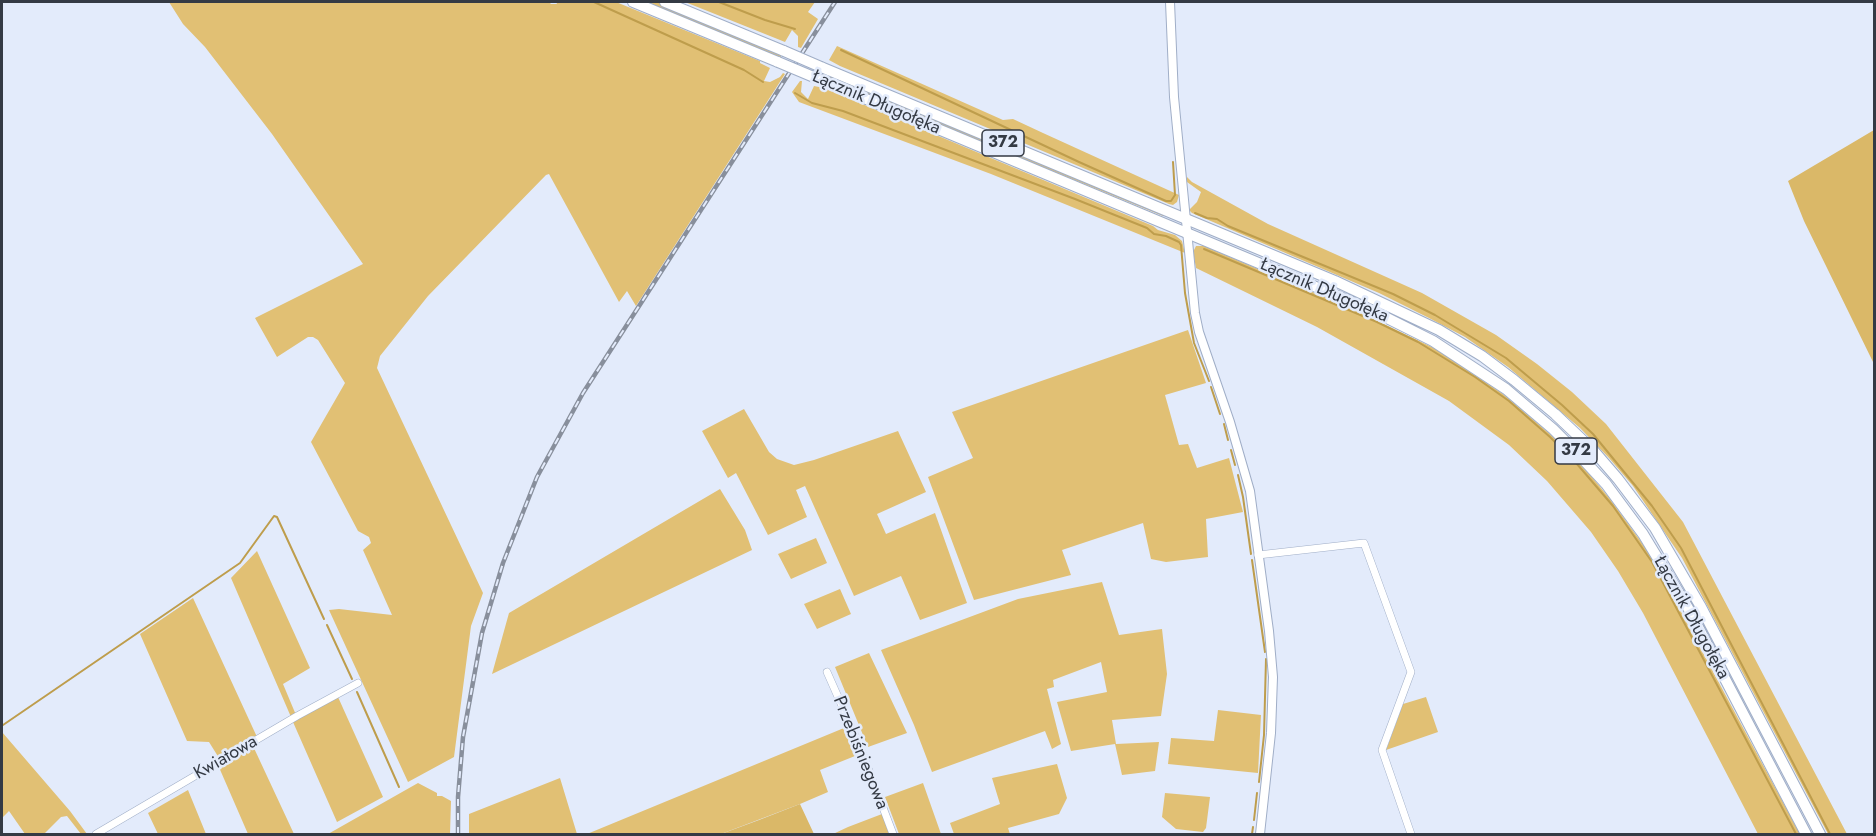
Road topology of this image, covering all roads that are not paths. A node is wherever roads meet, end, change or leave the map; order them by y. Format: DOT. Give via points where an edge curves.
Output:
graph roads {
  1 [pos="633,2"];
  2 [pos="665,2"];
  3 [pos="1170,2"];
  4 [pos="1185,218"];
  5 [pos="1187,234"];
  6 [pos="1258,555"];
  7 [pos="827,672"];
  8 [pos="358,683"];
  9 [pos="96,834"];
  10 [pos="893,834"];
  11 [pos="1260,834"];
  12 [pos="1411,834"];
  13 [pos="1806,834"];
  14 [pos="1820,834"];
  1 -- 5 [label="main road, Łącznik Długołęka / 372, bridge"];
  2 -- 4 [label="main road, Łącznik Długołęka / 372, bridge"];
  3 -- 4 [label="street"];
  4 -- 5 [label="street"];
  4 -- 14 [label="main road, Łącznik Długołęka / 372" via="1335,280 1439,330 1506,374 1569,426 1618,480 1666,545"];
  5 -- 6 [label="street" via="1199,332 1250,491"];
  5 -- 13 [label="main road, Łącznik Długołęka / 372" via="1371,310 1425,337 1492,379 1553,429 1606,484 1655,552"];
  6 -- 11 [label="street" via="1273,677"];
  6 -- 12 [label="street" via="1364,543 1411,672 1382,750"];
  7 -- 10 [label="street, Przebiśniegowa"];
  8 -- 9 [label="street, Kwiatowa"];
}
